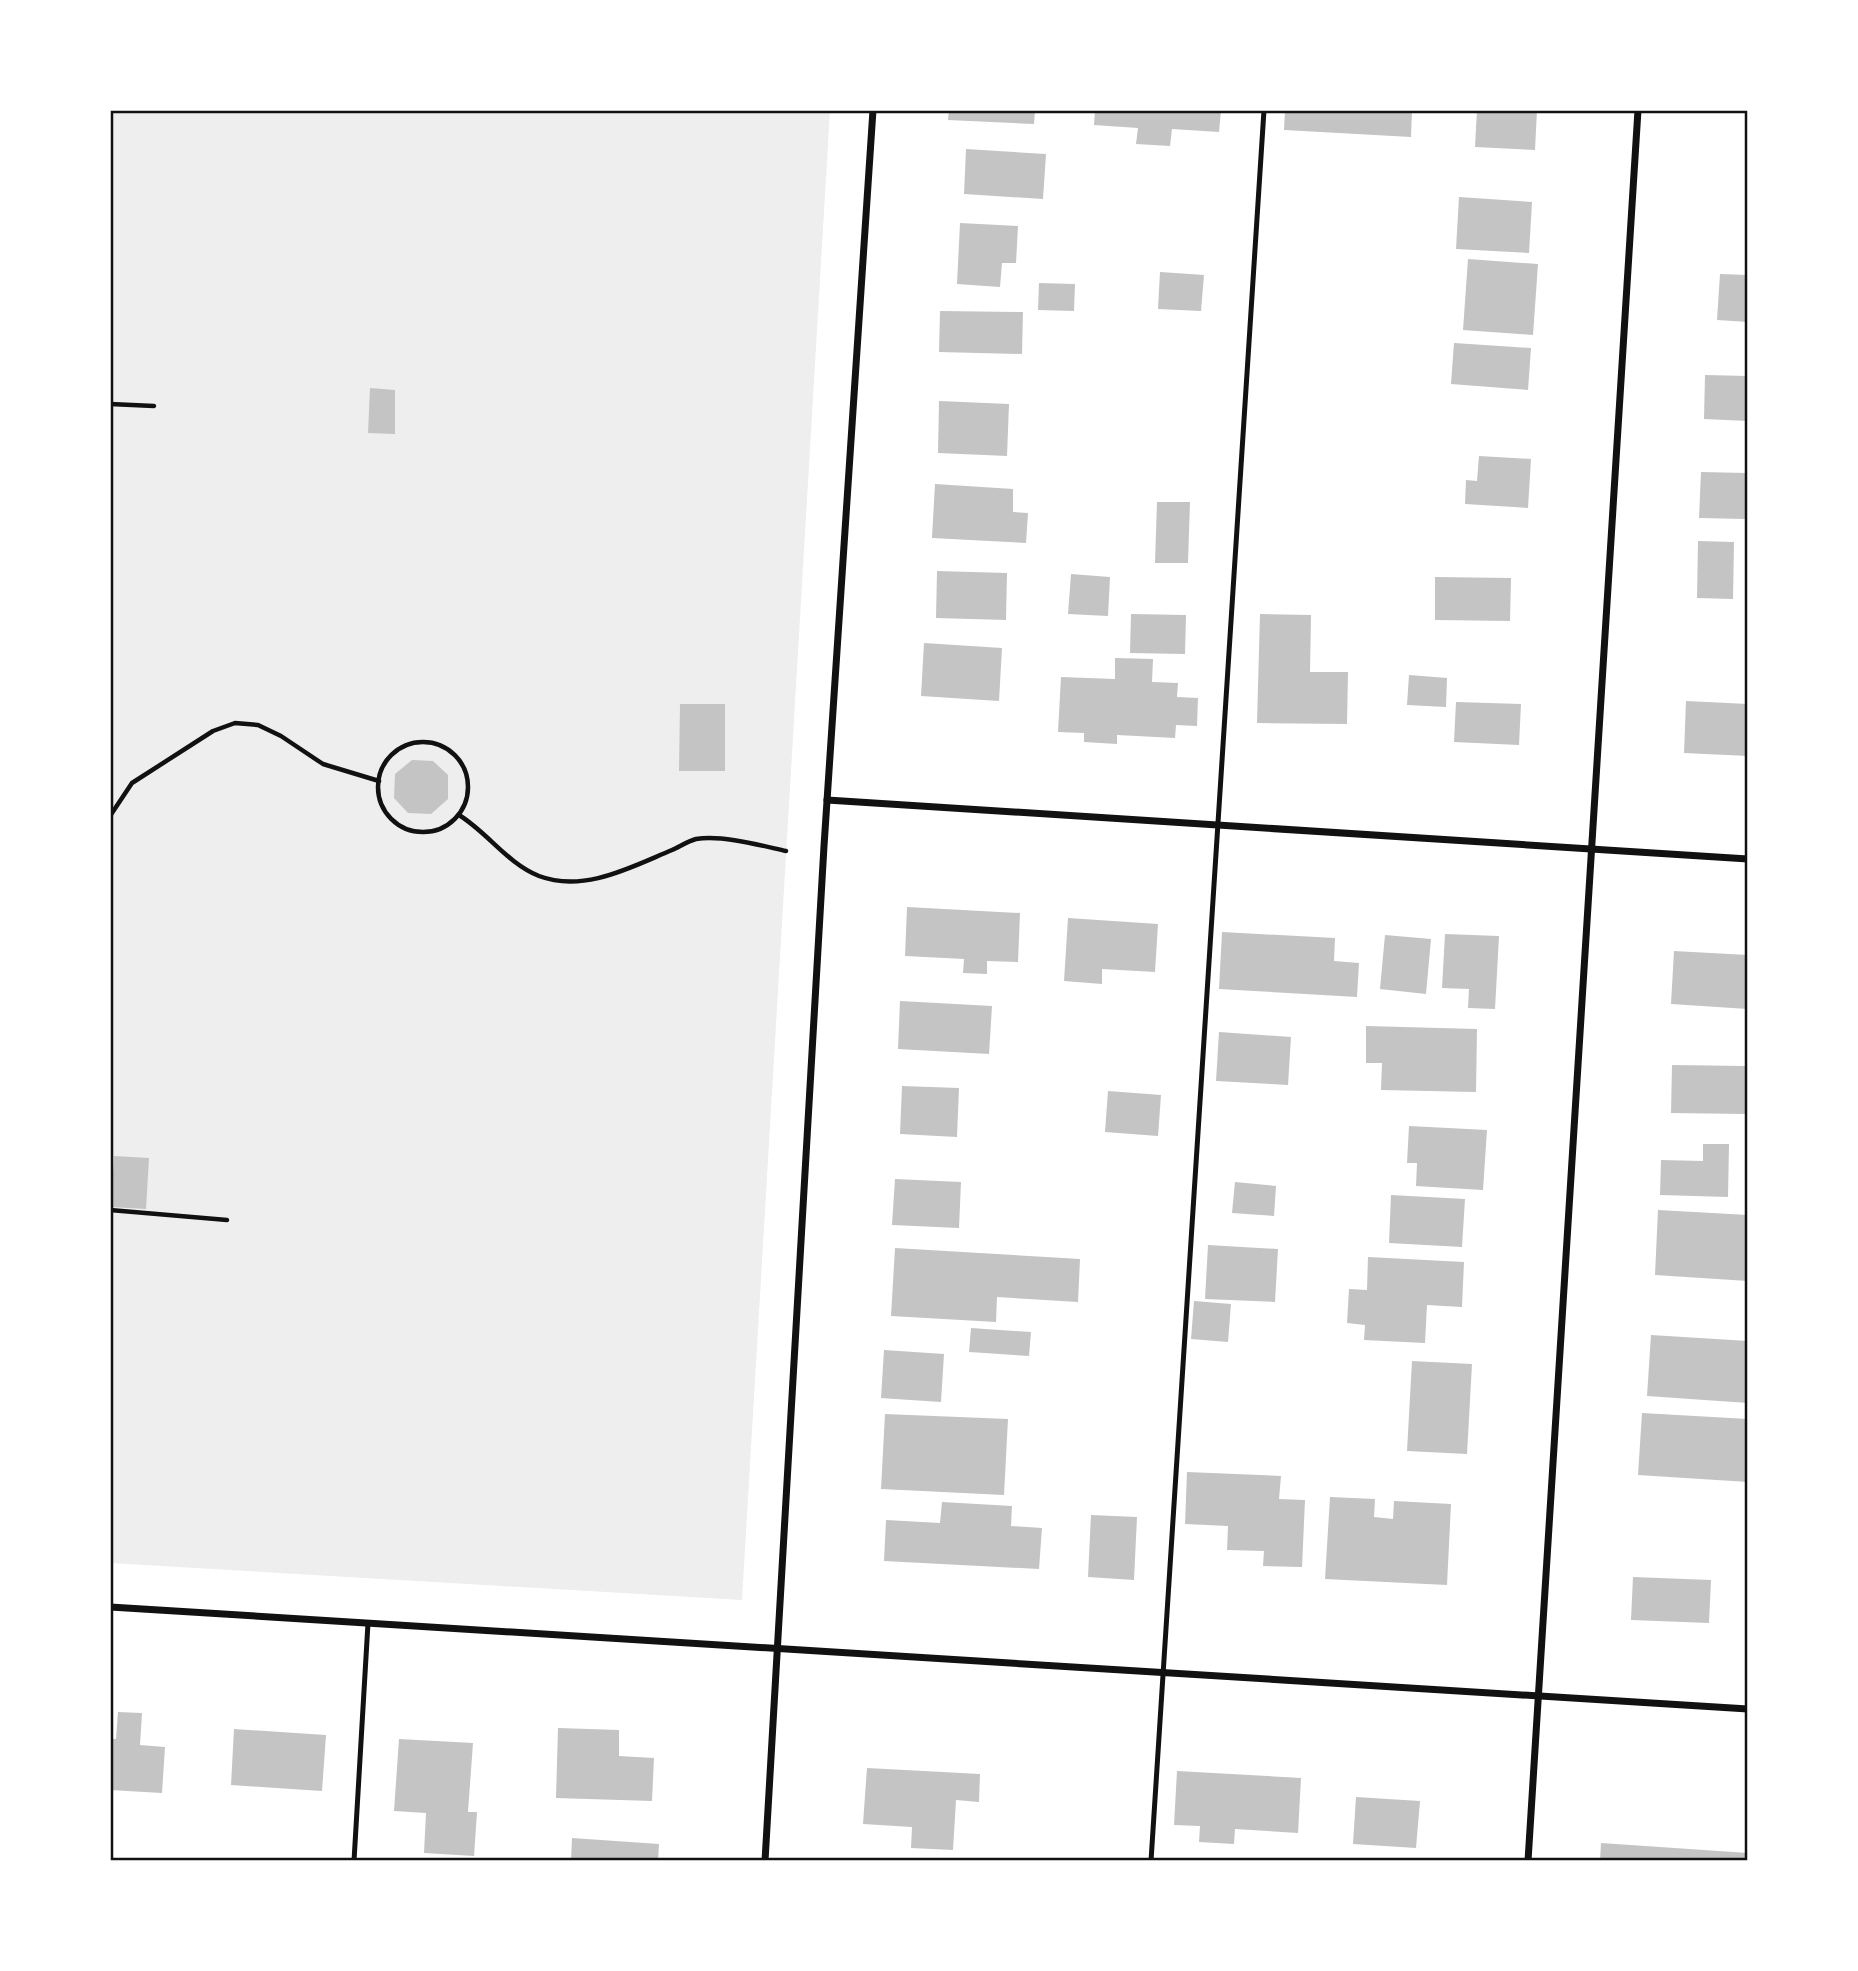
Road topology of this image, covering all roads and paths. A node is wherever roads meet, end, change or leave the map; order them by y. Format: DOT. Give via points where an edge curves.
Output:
graph roads {
  1 [pos="873,110"];
  2 [pos="1264,110"];
  3 [pos="1638,110"];
  4 [pos="110,404"];
  5 [pos="155,407"];
  6 [pos="379,780"];
  7 [pos="827,800"];
  8 [pos="110,816"];
  9 [pos="459,816"];
  10 [pos="1218,825"];
  11 [pos="1592,849"];
  12 [pos="786,850"];
  13 [pos="1748,859"];
  14 [pos="110,1210"];
  15 [pos="227,1220"];
  16 [pos="110,1607"];
  17 [pos="368,1623"];
  18 [pos="778,1649"];
  19 [pos="1163,1673"];
  20 [pos="1539,1696"];
  21 [pos="1748,1709"];
  22 [pos="354,1861"];
  23 [pos="765,1861"];
  24 [pos="1151,1861"];
  25 [pos="1528,1861"];
  1 -- 7 [label="street"];
  2 -- 10 [label="lane"];
  3 -- 11 [label="street"];
  4 -- 5 [label="path"];
  6 -- 8 [label="path" via="323,764 258,725 235,723 213,731 132,783"];
  6 -- 9 [label="path" via="381,803 401,826 432,832"];
  6 -- 9 [label="path" via="398,750 413,743 446,748 466,772 468,788"];
  7 -- 10 [label="street"];
  7 -- 18 [label="street"];
  9 -- 12 [label="path" via="518,865 541,877 591,881 695,839 741,841"];
  10 -- 11 [label="street"];
  10 -- 19 [label="lane"];
  11 -- 13 [label="street"];
  11 -- 20 [label="street"];
  14 -- 15 [label="path"];
  16 -- 17 [label="street"];
  17 -- 18 [label="street"];
  17 -- 22 [label="lane"];
  18 -- 19 [label="street"];
  18 -- 23 [label="street"];
  19 -- 20 [label="street"];
  19 -- 24 [label="lane"];
  20 -- 21 [label="street"];
  20 -- 25 [label="street"];
}
